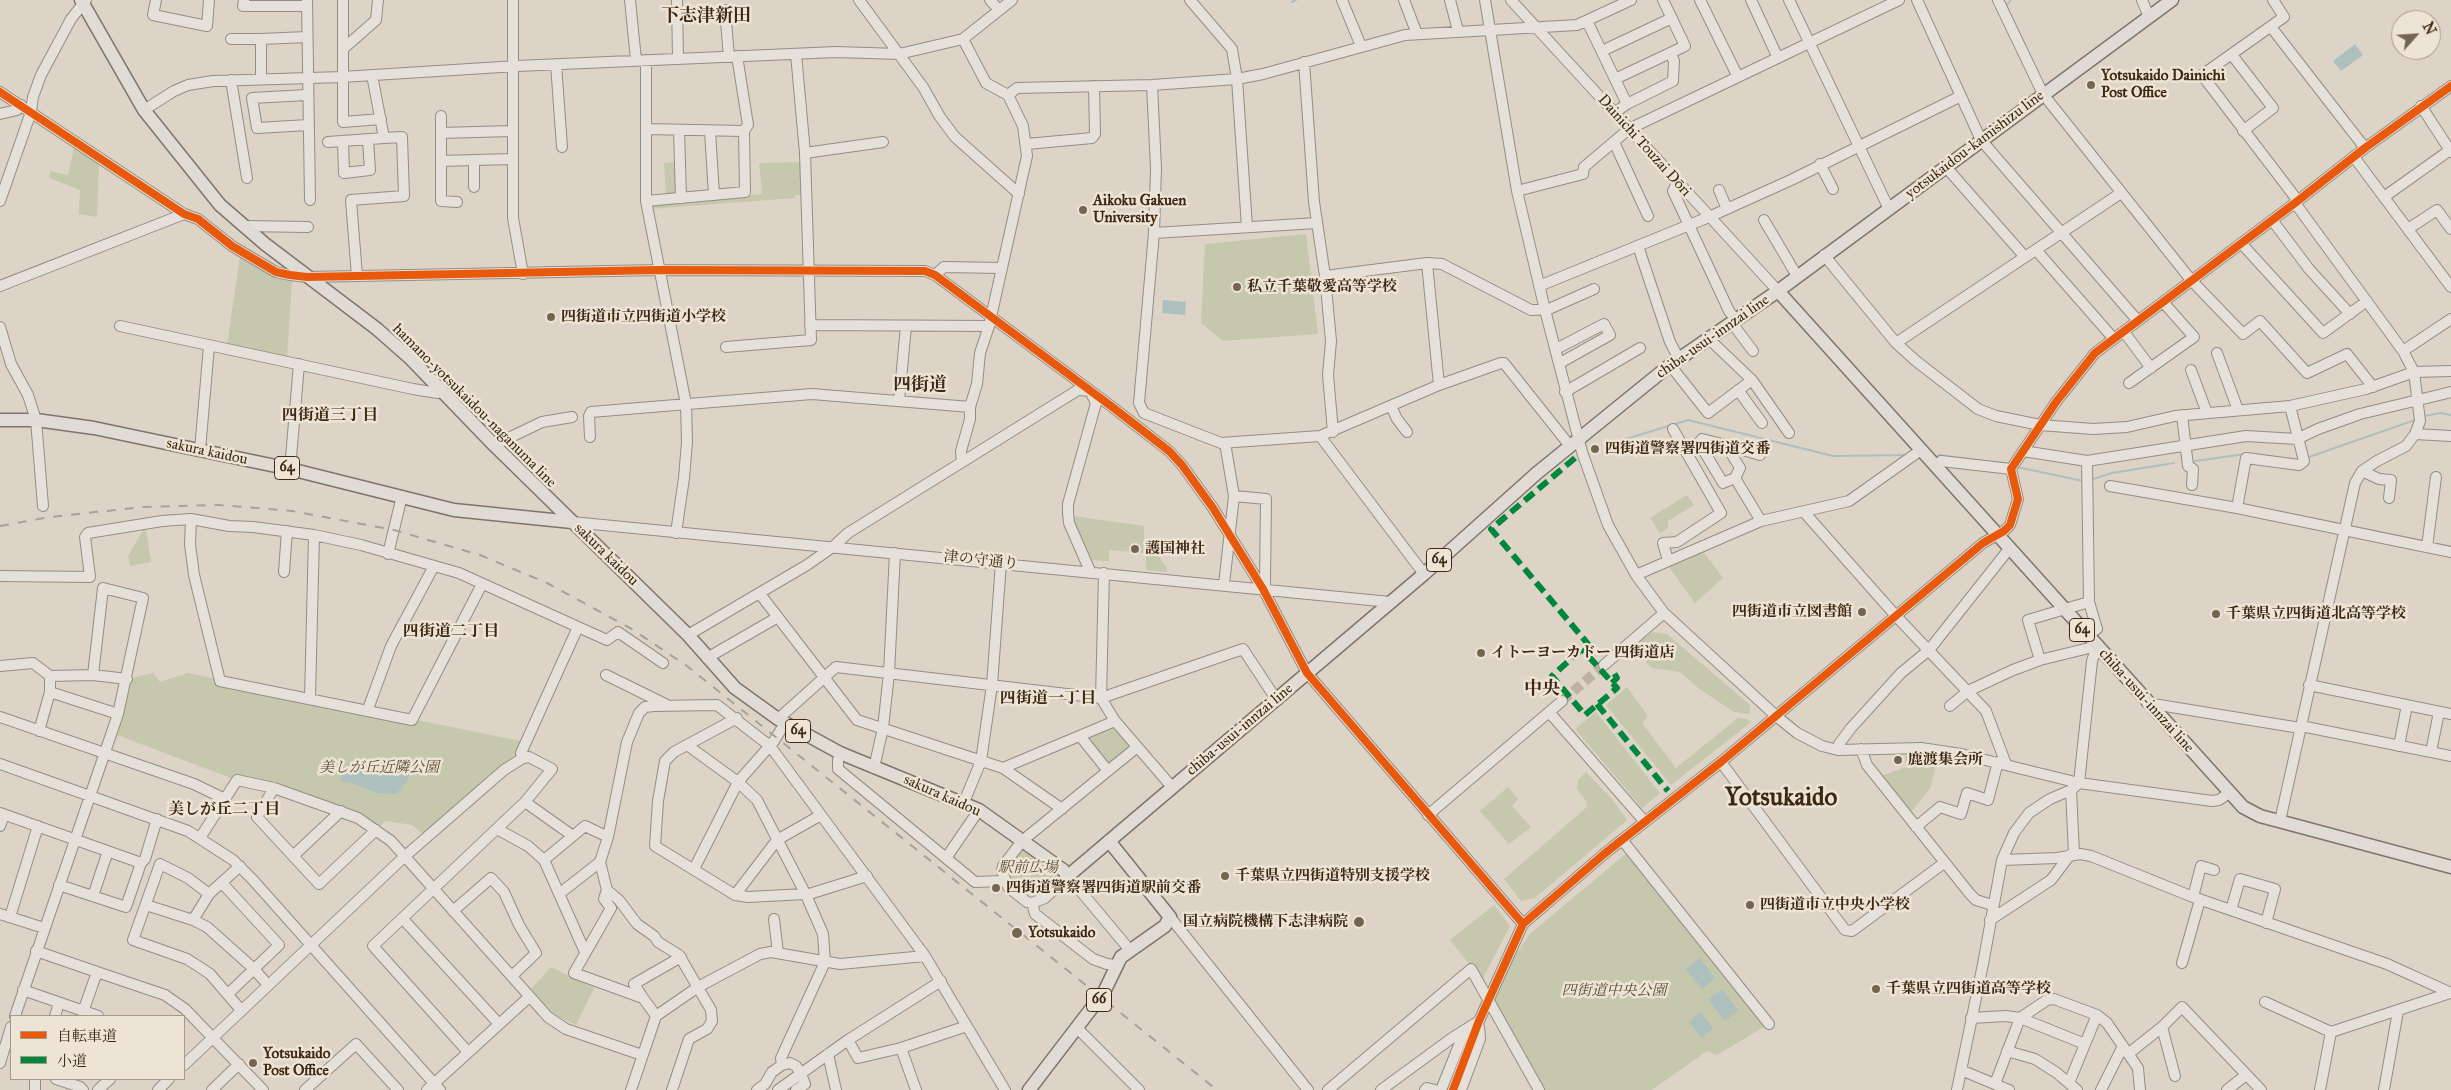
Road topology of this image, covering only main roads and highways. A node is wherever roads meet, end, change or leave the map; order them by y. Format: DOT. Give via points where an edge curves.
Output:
graph roads {
  1 [pos="2172,0"];
  2 [pos="84,1"];
  3 [pos="1778,291"];
  4 [pos="0,420"];
  5 [pos="572,522"];
  6 [pos="1110,841"];
  7 [pos="2451,867"];
  8 [pos="1068,876"];
  9 [pos="1028,1090"];
  1 -- 3 [label="main road, yotsukaidou-kamishizu line"];
  2 -- 5 [label="main road, hamano-yotsukaidou-naganuma line" via="144,110 220,205 396,345"];
  3 -- 6 [label="main road, chiba-usui-innzai line / 64" via="1675,362 1574,443"];
  3 -- 7 [label="main road, chiba-usui-innzai line / 64" via="2147,703 2229,793 2251,812"];
  4 -- 5 [label="main road, sakura kaidou / 64" via="36,420 94,428 290,469 476,514"];
  5 -- 8 [label="main road, sakura kaidou / 64" via="688,635 736,688 781,721 840,753 979,810"];
  6 -- 8 [label="main road, chiba-usui-innzai line / 64"];
  6 -- 9 [label="main road, 66" via="1170,917 1165,926 1129,949 1117,965 1109,986"];
}
